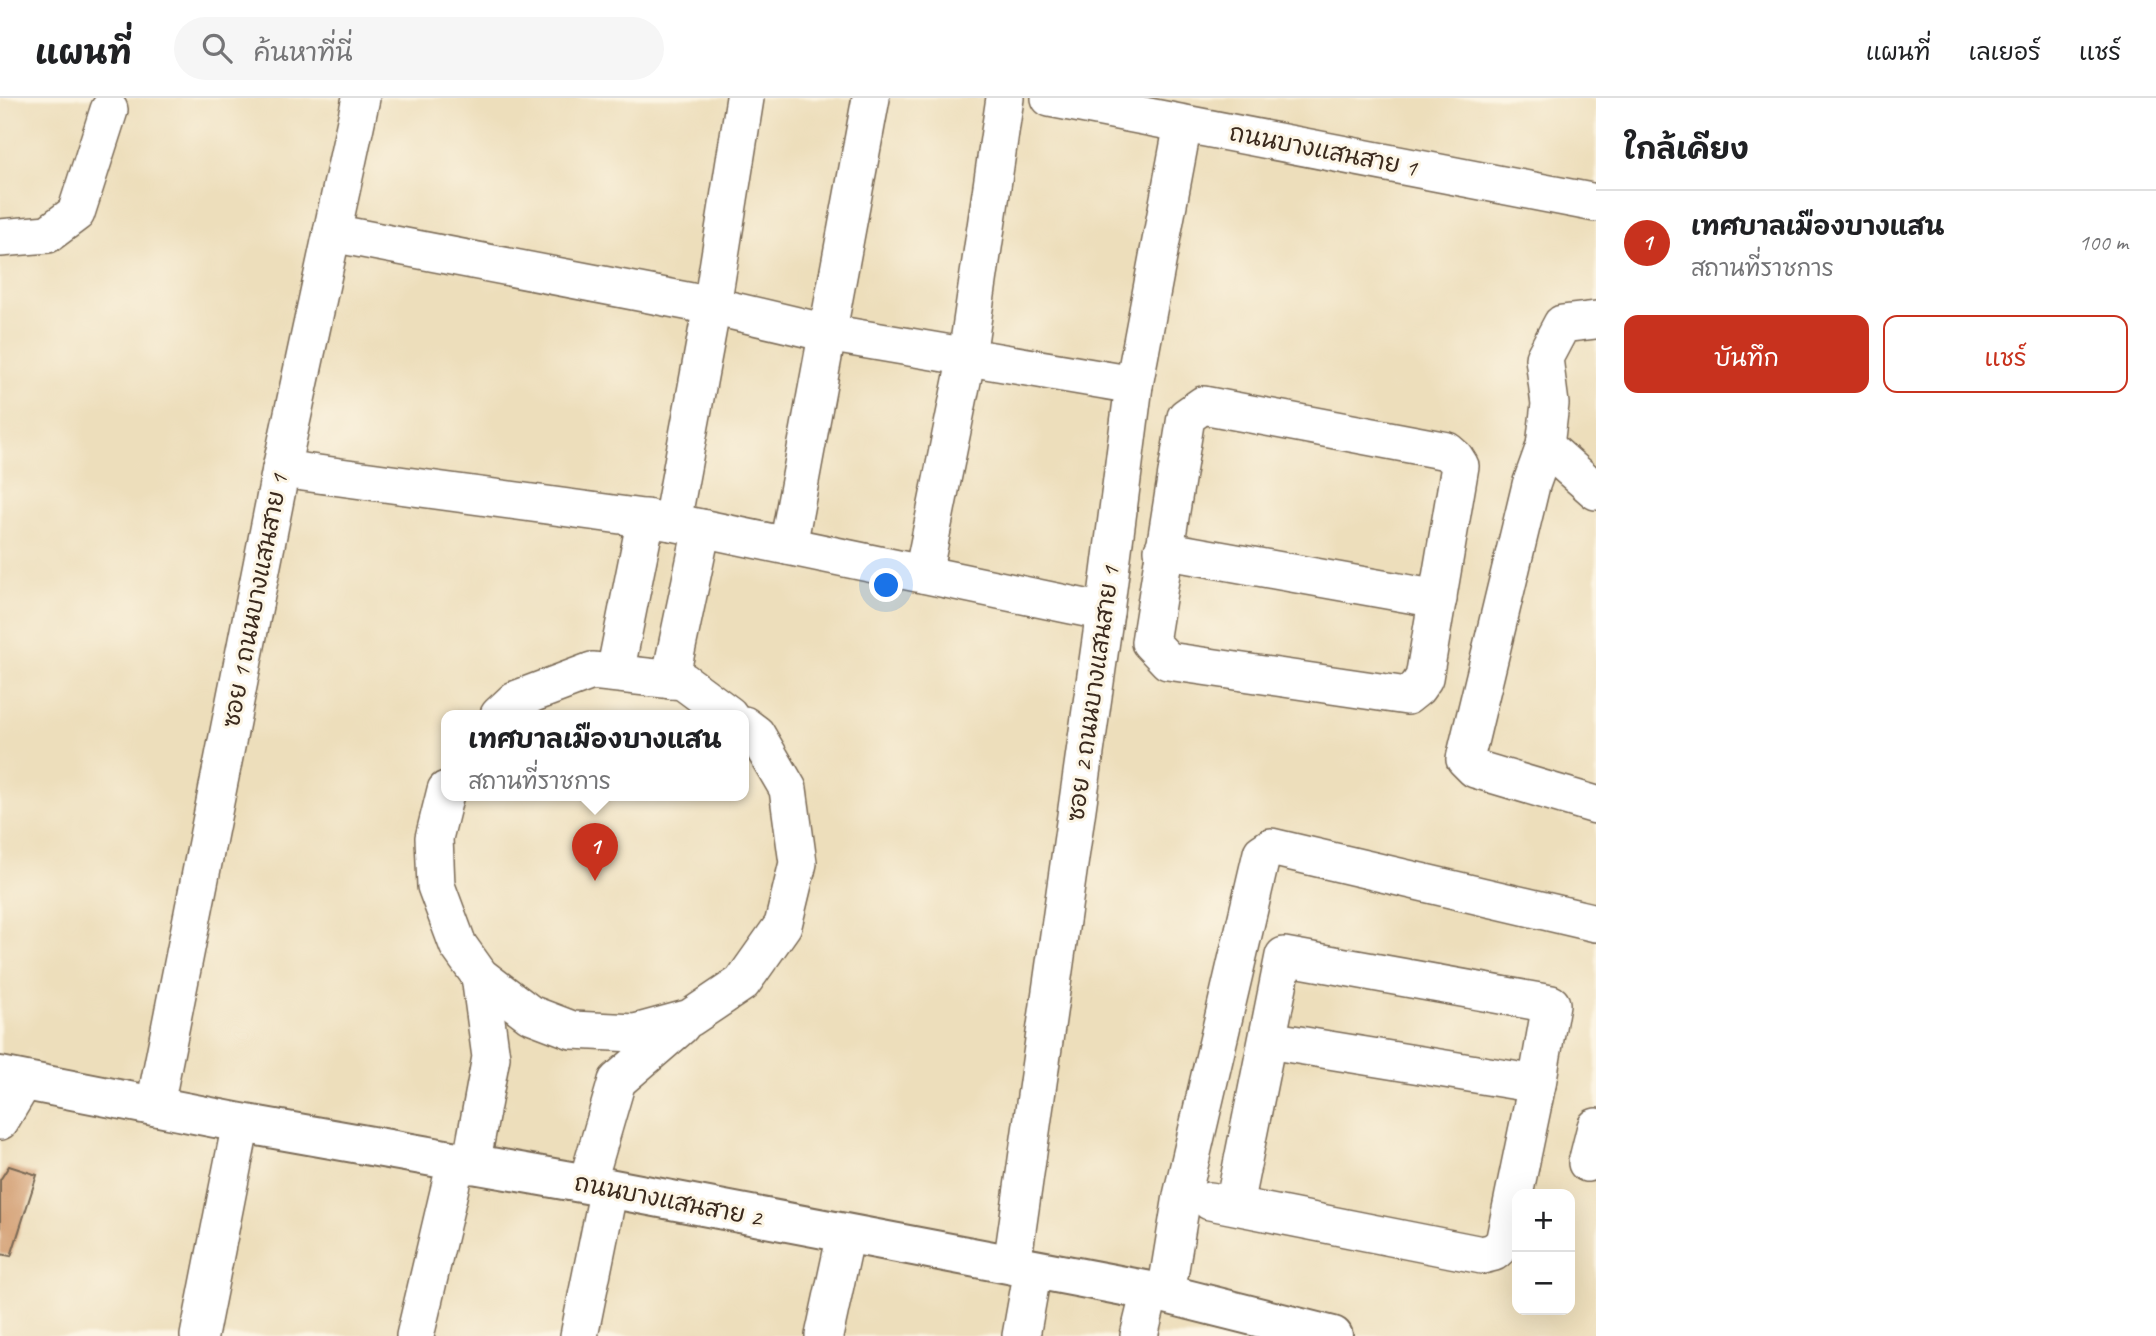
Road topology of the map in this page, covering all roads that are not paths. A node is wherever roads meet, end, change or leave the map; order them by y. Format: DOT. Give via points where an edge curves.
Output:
graph roads {
  1 [pos="361,98"];
  2 [pos="745,98"];
  3 [pos="871,98"];
  4 [pos="1005,98"];
  5 [pos="1050,98"];
  6 [pos="110,110"];
  7 [pos="1183,124"];
  8 [pos="1596,203"];
  9 [pos="332,233"];
  10 [pos="0,238"];
  11 [pos="712,306"];
  12 [pos="1596,320"];
  13 [pos="827,333"];
  14 [pos="967,356"];
  15 [pos="1134,386"];
  16 [pos="1545,446"];
  17 [pos="281,469"];
  18 [pos="1125,470"];
  19 [pos="1176,478"];
  20 [pos="1596,491"];
  21 [pos="673,523"];
  22 [pos="788,546"];
  23 [pos="1163,550"];
  24 [pos="923,574"];
  25 [pos="1438,599"];
  26 [pos="1105,612"];
  27 [pos="615,673"];
  28 [pos="670,680"];
  29 [pos="504,710"];
  30 [pos="722,710"];
  31 [pos="749,729"];
  32 [pos="443,801"];
  33 [pos="1596,805"];
  34 [pos="1596,923"];
  35 [pos="480,975"];
  36 [pos="690,1018"];
  37 [pos="1268,1040"];
  38 [pos="12,1078"];
  39 [pos="1537,1084"];
  40 [pos="155,1105"];
  41 [pos="0,1121"];
  42 [pos="241,1124"];
  43 [pos="1596,1127"];
  44 [pos="463,1163"];
  45 [pos="1587,1163"];
  46 [pos="598,1186"];
  47 [pos="1182,1196"];
  48 [pos="1234,1205"];
  49 [pos="846,1234"];
  50 [pos="1023,1267"];
  51 [pos="1158,1292"];
  52 [pos="199,1336"];
  53 [pos="415,1336"];
  54 [pos="579,1336"];
  55 [pos="824,1336"];
  56 [pos="1021,1336"];
  57 [pos="1139,1336"];
  58 [pos="1333,1336"];
  1 -- 9 [label="street, ซอย 1 ถนนบางแสนสาย 1"];
  2 -- 11 [label="street"];
  3 -- 13 [label="street"];
  4 -- 14 [label="street"];
  5 -- 7 [label="street, ถนนบางแสนสาย 1"];
  6 -- 10 [label="street" via="76,213 48,234"];
  7 -- 8 [label="street, ถนนบางแสนสาย 1"];
  7 -- 15 [label="street, ซอย 2 ถนนบางแสนสาย 1"];
  9 -- 11 [label="street"];
  9 -- 17 [label="street, ซอย 1 ถนนบางแสนสาย 1"];
  11 -- 13 [label="street"];
  11 -- 21 [label="street"];
  12 -- 16 [label="street" via="1562,324 1544,358 1550,404"];
  13 -- 14 [label="street"];
  13 -- 22 [label="street"];
  14 -- 15 [label="street"];
  14 -- 24 [label="street"];
  15 -- 18 [label="street, ซอย 2 ถนนบางแสนสาย 1"];
  16 -- 20 [label="street"];
  16 -- 33 [label="street" via="1531,485 1465,759 1475,769"];
  17 -- 21 [label="street"];
  17 -- 40 [label="street, ซอย 1 ถนนบางแสนสาย 1"];
  18 -- 19 [label="street"];
  18 -- 26 [label="street, ซอย 2 ถนนบางแสนสาย 1"];
  19 -- 23 [label="street"];
  19 -- 25 [label="street" via="1186,417 1203,405 1447,451 1460,466"];
  21 -- 22 [label="street"];
  21 -- 27 [label="street"];
  21 -- 28 [label="street"];
  22 -- 24 [label="street"];
  23 -- 25 [label="street"];
  23 -- 25 [label="street" via="1150,642 1168,661 1407,696 1424,678"];
  24 -- 26 [label="street"];
  26 -- 50 [label="street, ซอย 2 ถนนบางแสนสาย 1"];
  27 -- 28 [label="street"];
  27 -- 29 [label="street" via="592,671 515,700"];
  28 -- 30 [label="street" via="683,681"];
  31 -- 36 [label="street" via="788,789 798,863 782,925 743,983"];
  32 -- 35 [label="street" via="433,838 436,886 458,946"];
  34 -- 47 [label="street" via="1271,847 1262,853 1259,864"];
  35 -- 36 [label="street" via="530,1014 572,1030 635,1033"];
  35 -- 44 [label="street" via="491,1057"];
  36 -- 46 [label="street" via="617,1081"];
  37 -- 39 [label="street"];
  37 -- 39 [label="street" via="1284,956 1552,1004"];
  37 -- 48 [label="street"];
  38 -- 40 [label="main road, ถนนบางแสนสาย 2"];
  38 -- 41 [label="street"];
  39 -- 48 [label="street" via="1504,1243 1494,1252 1482,1255"];
  40 -- 42 [label="main road, ถนนบางแสนสาย 2"];
  42 -- 44 [label="main road, ถนนบางแสนสาย 2"];
  42 -- 52 [label="street"];
  43 -- 45 [label="street"];
  44 -- 46 [label="main road, ถนนบางแสนสาย 2"];
  44 -- 53 [label="street"];
  46 -- 49 [label="main road, ถนนบางแสนสาย 2"];
  46 -- 54 [label="street"];
  47 -- 48 [label="street"];
  47 -- 51 [label="street"];
  49 -- 50 [label="main road, ถนนบางแสนสาย 2"];
  49 -- 55 [label="street"];
  50 -- 51 [label="main road, ถนนบางแสนสาย 2"];
  50 -- 56 [label="street, ซอย 2 ถนนบางแสนสาย 1"];
  51 -- 57 [label="street"];
  51 -- 58 [label="main road, ถนนบางแสนสาย 2"];
}
